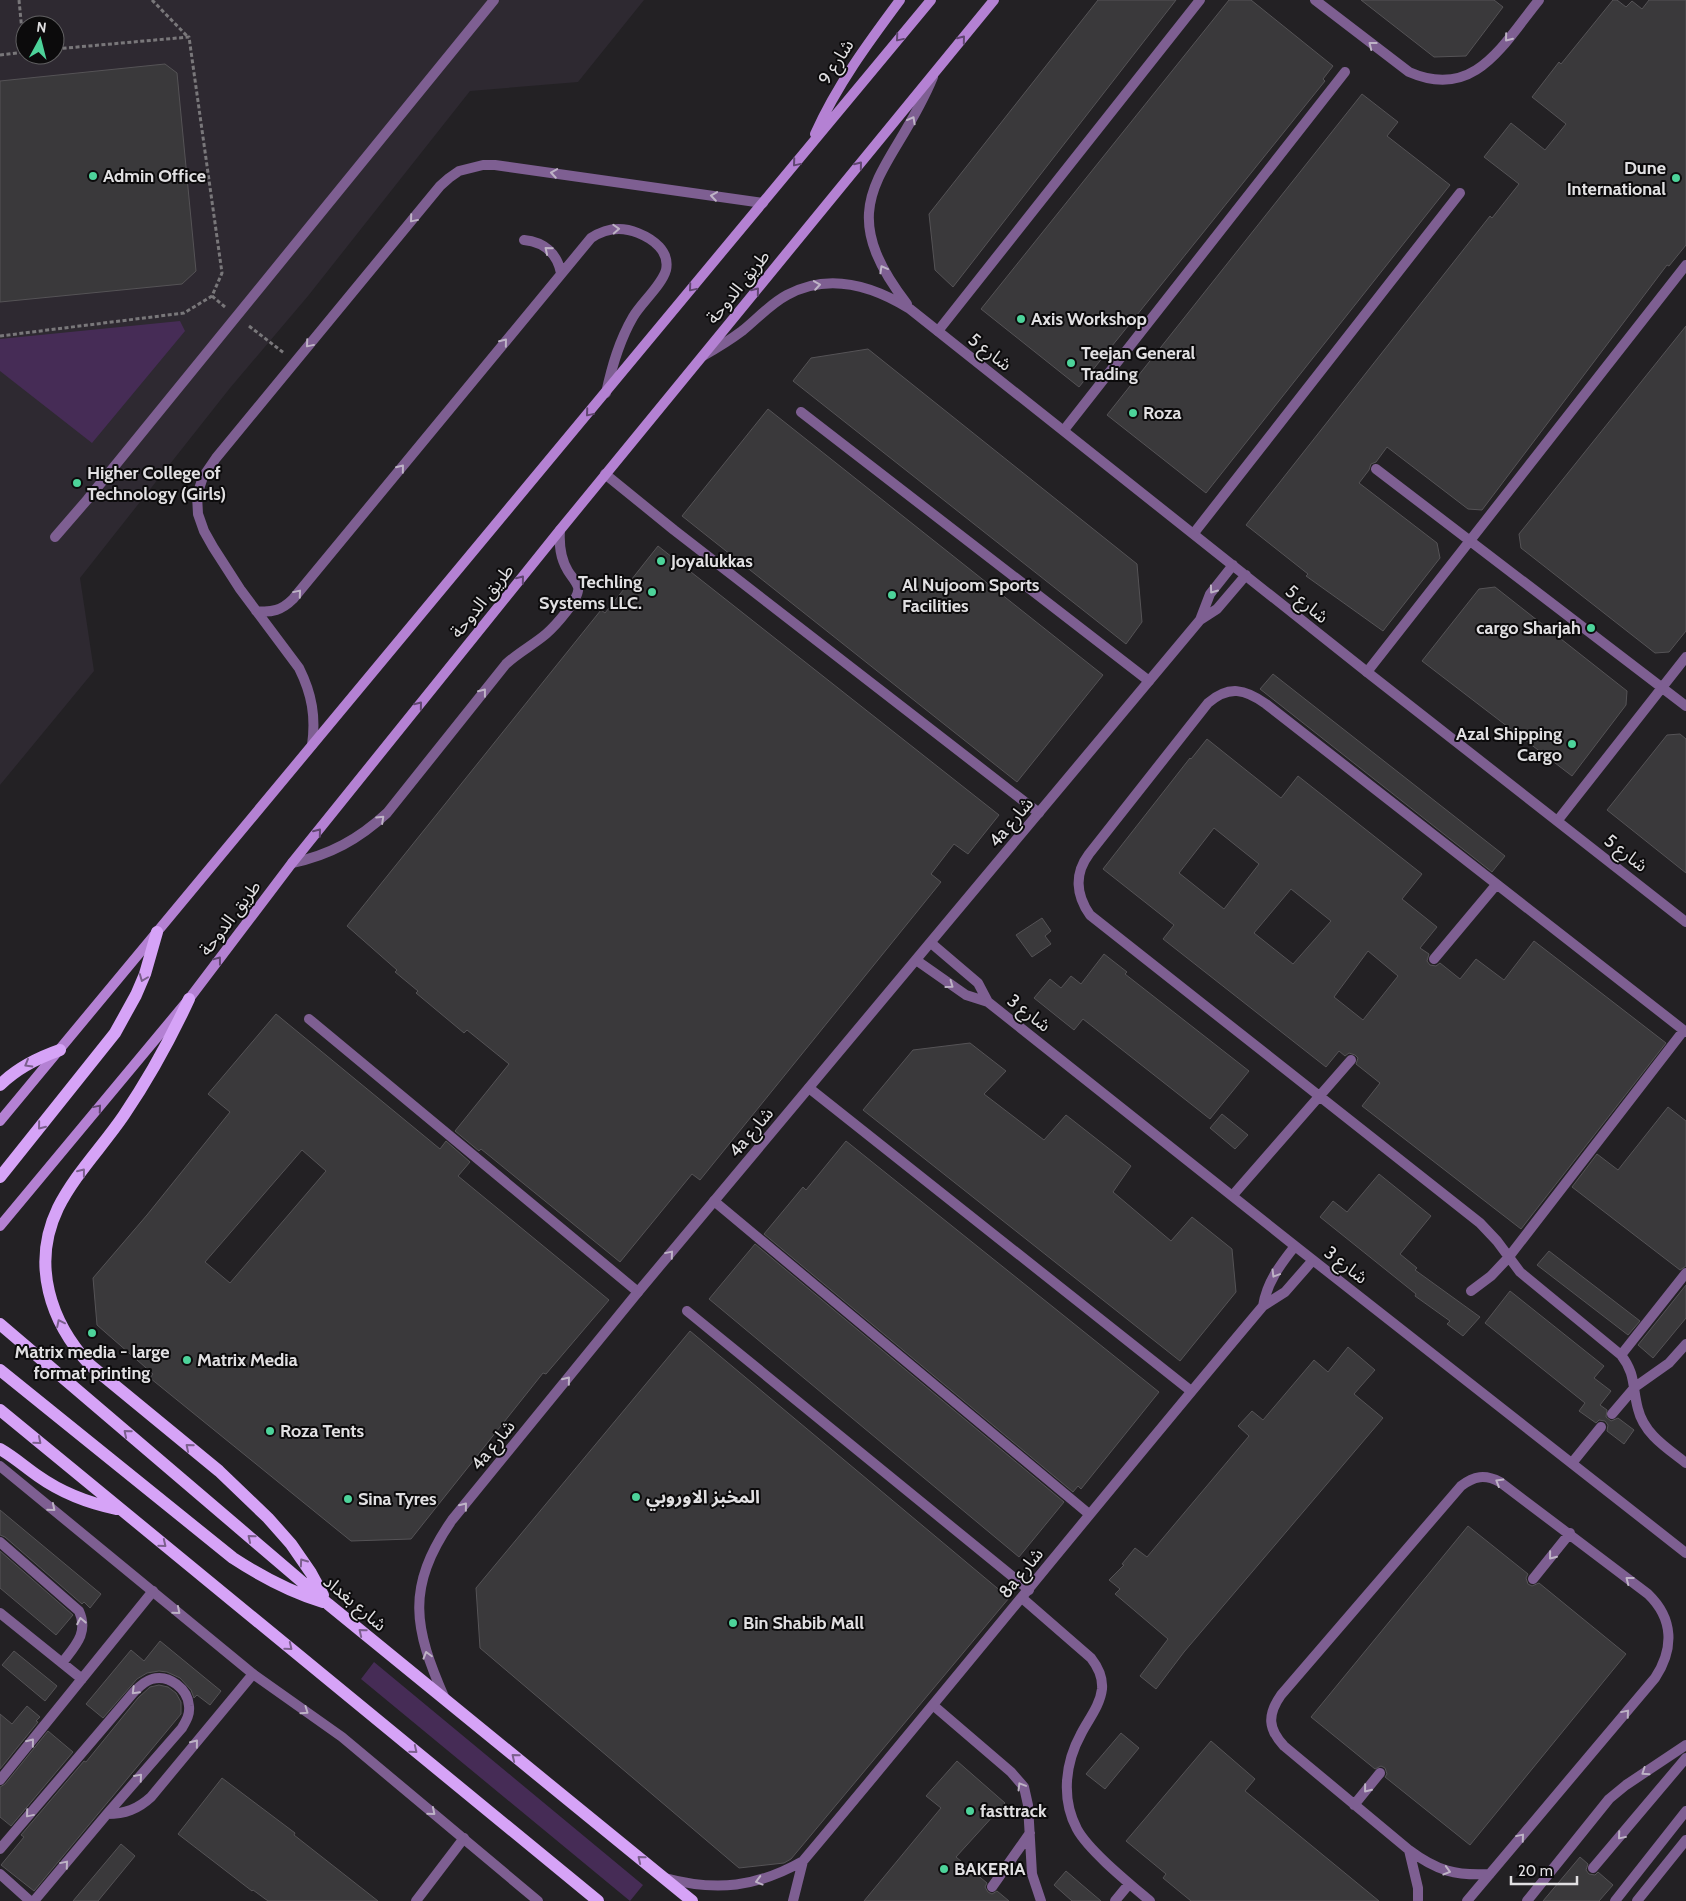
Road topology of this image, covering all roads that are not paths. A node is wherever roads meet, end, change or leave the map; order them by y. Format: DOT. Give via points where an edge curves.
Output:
graph roads {
  1 [pos="494,0"];
  2 [pos="900,0"];
  3 [pos="930,0"];
  4 [pos="994,0"];
  5 [pos="1200,0"];
  6 [pos="1315,0"];
  7 [pos="1539,0"];
  8 [pos="1345,72"];
  9 [pos="935,73"];
  10 [pos="809,148"];
  11 [pos="1460,193"];
  12 [pos="763,203"];
  13 [pos="524,240"];
  14 [pos="1686,265"];
  15 [pos="561,273"];
  16 [pos="910,309"];
  17 [pos="938,331"];
  18 [pos="703,356"];
  19 [pos="606,393"];
  20 [pos="801,412"];
  21 [pos="1064,430"];
  22 [pos="1376,469"];
  23 [pos="606,474"];
  24 [pos="560,530"];
  25 [pos="1194,533"];
  26 [pos="55,538"];
  27 [pos="1470,541"];
  28 [pos="1233,565"];
  29 [pos="1246,575"];
  30 [pos="256,611"];
  31 [pos="1200,620"];
  32 [pos="1686,657"];
  33 [pos="1367,672"];
  34 [pos="1149,681"];
  35 [pos="1662,687"];
  36 [pos="1686,706"];
  37 [pos="312,745"];
  38 [pos="1039,813"];
  39 [pos="1558,820"];
  40 [pos="292,863"];
  41 [pos="1496,885"];
  42 [pos="1686,922"];
  43 [pos="157,932"];
  44 [pos="931,942"];
  45 [pos="1434,959"];
  46 [pos="916,960"];
  47 [pos="189,999"];
  48 [pos="988,1002"];
  49 [pos="309,1019"];
  50 [pos="1685,1031"];
  51 [pos="60,1050"];
  52 [pos="1350,1060"];
  53 [pos="0,1085"];
  54 [pos="809,1088"];
  55 [pos="1319,1096"];
  56 [pos="0,1121"];
  57 [pos="0,1177"];
  58 [pos="1233,1195"];
  59 [pos="714,1201"];
  60 [pos="0,1226"];
  61 [pos="1295,1246"];
  62 [pos="1508,1258"];
  63 [pos="1313,1260"];
  64 [pos="1686,1273"];
  65 [pos="1472,1291"];
  66 [pos="638,1292"];
  67 [pos="1263,1306"];
  68 [pos="687,1311"];
  69 [pos="0,1324"];
  70 [pos="1686,1344"];
  71 [pos="1621,1355"];
  72 [pos="0,1370"];
  73 [pos="1635,1387"];
  74 [pos="1191,1391"];
  75 [pos="0,1410"];
  76 [pos="1612,1414"];
  77 [pos="1602,1427"];
  78 [pos="0,1449"];
  79 [pos="1572,1463"];
  80 [pos="1686,1463"];
  81 [pos="0,1466"];
  82 [pos="120,1509"];
  83 [pos="1089,1514"];
  84 [pos="1570,1533"];
  85 [pos="0,1542"];
  86 [pos="1686,1552"];
  87 [pos="1534,1579"];
  88 [pos="152,1591"];
  89 [pos="1025,1594"];
  90 [pos="328,1604"];
  91 [pos="0,1614"];
  92 [pos="62,1663"];
  93 [pos="253,1674"];
  94 [pos="82,1679"];
  95 [pos="446,1700"];
  96 [pos="934,1706"];
  97 [pos="1686,1745"];
  98 [pos="1686,1758"];
  99 [pos="1380,1772"];
  100 [pos="0,1780"];
  101 [pos="1354,1805"];
  102 [pos="1686,1811"];
  103 [pos="107,1814"];
  104 [pos="1030,1833"];
  105 [pos="464,1838"];
  106 [pos="1686,1840"];
  107 [pos="0,1849"];
  108 [pos="1409,1850"];
  109 [pos="803,1861"];
  110 [pos="1593,1868"];
  111 [pos="0,1874"];
  112 [pos="1490,1874"];
  113 [pos="664,1878"];
  114 [pos="1129,1884"];
  115 [pos="992,1887"];
  116 [pos="588,1896"];
  117 [pos="32,1901"];
  118 [pos="416,1901"];
  119 [pos="538,1901"];
  120 [pos="598,1901"];
  121 [pos="692,1901"];
  122 [pos="793,1901"];
  123 [pos="1041,1901"];
  124 [pos="1115,1901"];
  125 [pos="1150,1901"];
  126 [pos="1418,1901"];
  127 [pos="1467,1901"];
  128 [pos="1528,1901"];
  129 [pos="1616,1901"];
  130 [pos="1637,1901"];
  1 -- 26 [label="street"];
  2 -- 10 [label="main road, شارع 9" via="841,84"];
  3 -- 10 [label="main road, طريق الدوحة, one-way"];
  9 -- 4 [label="main road, طريق الدوحة, one-way"];
  5 -- 17 [label="street"];
  7 -- 6 [label="street, one-way" via="1481,68 1453,80 1423,78 1409,72"];
  8 -- 21 [label="street"];
  16 -- 9 [label="street, شارع 5, one-way" via="873,248 869,234 869,203 873,188 912,121"];
  18 -- 9 [label="main road, طريق الدوحة, one-way"];
  10 -- 12 [label="main road, طريق الدوحة, one-way"];
  11 -- 25 [label="street"];
  12 -- 19 [label="main road, طريق الدوحة, one-way"];
  12 -- 30 [label="street, one-way" via="489,165 471,167 449,178 203,477 197,495 198,514 208,539"];
  15 -- 13 [label="street, one-way" via="552,252 539,243"];
  14 -- 27 [label="street"];
  15 -- 19 [label="street, one-way" via="591,238 616,228 635,231 663,252 666,260 663,276 624,333"];
  30 -- 15 [label="street, one-way" via="277,610 293,599"];
  16 -- 17 [label="street, شارع 5"];
  18 -- 16 [label="street, شارع 5, one-way" via="741,332 787,295 820,284 854,284 891,297"];
  17 -- 21 [label="street, شارع 5"];
  18 -- 23 [label="main road, طريق الدوحة"];
  19 -- 37 [label="main road, طريق الدوحة, one-way"];
  20 -- 34 [label="street"];
  21 -- 25 [label="street, شارع 5"];
  22 -- 27 [label="street"];
  23 -- 24 [label="main road, طريق الدوحة"];
  23 -- 38 [label="street"];
  40 -- 24 [label="main road, طريق الدوحة, one-way"];
  40 -- 24 [label="street, one-way" via="334,851 377,823 506,664 547,633 577,598 576,583 563,562"];
  25 -- 28 [label="street, شارع 5"];
  27 -- 33 [label="street"];
  27 -- 35 [label="street"];
  28 -- 29 [label="street, شارع 5"];
  28 -- 31 [label="street, 4a شارع, one-way" via="1210,594"];
  29 -- 31 [label="street, 4a شارع" via="1217,609"];
  29 -- 33 [label="street, شارع 5"];
  30 -- 37 [label="street" via="299,668 306,683 314,714"];
  31 -- 34 [label="street, 4a شارع"];
  32 -- 35 [label="street"];
  33 -- 39 [label="street, شارع 5"];
  34 -- 38 [label="street, 4a شارع"];
  35 -- 36 [label="street"];
  35 -- 39 [label="street"];
  37 -- 43 [label="main road, طريق الدوحة"];
  38 -- 44 [label="street, 4a شارع"];
  39 -- 42 [label="street, شارع 5"];
  47 -- 40 [label="main road, طريق الدوحة, one-way"];
  41 -- 45 [label="street"];
  41 -- 50 [label="street"];
  41 -- 55 [label="street" via="1256,698 1246,693 1231,692 1216,697 1208,704 1084,861 1078,879 1080,898 1090,915"];
  43 -- 51 [label="main road, طريق الدوحة"];
  43 -- 57 [label="main road, one-way" via="139,988 115,1033"];
  44 -- 46 [label="street, 4a شارع"];
  44 -- 48 [label="street, شارع 3" via="970,975"];
  46 -- 48 [label="street, شارع 3, one-way" via="966,995"];
  46 -- 54 [label="street, 4a شارع"];
  60 -- 47 [label="main road, طريق الدوحة, one-way"];
  90 -- 47 [label="main road, one-way" via="311,1573 268,1518 219,1471 78,1352 59,1322 48,1288 46,1247 58,1209 143,1087"];
  48 -- 58 [label="street, شارع 3"];
  49 -- 66 [label="street"];
  50 -- 62 [label="street"];
  51 -- 53 [label="main road, one-way" via="29,1062"];
  51 -- 56 [label="main road, طريق الدوحة"];
  52 -- 55 [label="street"];
  54 -- 59 [label="street, 4a شارع"];
  54 -- 74 [label="street"];
  55 -- 58 [label="street"];
  55 -- 62 [label="street" via="1480,1223"];
  58 -- 61 [label="street, شارع 3"];
  66 -- 59 [label="street, 4a شارع, one-way"];
  59 -- 83 [label="street"];
  61 -- 63 [label="street, شارع 3"];
  61 -- 67 [label="street, 8a شارع, one-way" via="1276,1271"];
  62 -- 65 [label="street"];
  62 -- 71 [label="street" via="1530,1281"];
  63 -- 67 [label="street, 8a شارع" via="1285,1292"];
  63 -- 79 [label="street, شارع 3"];
  64 -- 71 [label="street"];
  95 -- 66 [label="street, 4a شارع, one-way" via="429,1662 421,1633 419,1602 424,1572 436,1544 452,1520"];
  67 -- 74 [label="street, 8a شارع"];
  68 -- 89 [label="street"];
  90 -- 69 [label="main road, شارع بغداد, one-way"];
  70 -- 73 [label="street" via="1669,1363"];
  71 -- 73 [label="street" via="1631,1370"];
  72 -- 90 [label="main road" via="233,1558 269,1581"];
  73 -- 76 [label="street"];
  73 -- 80 [label="street" via="1638,1410 1648,1430"];
  74 -- 83 [label="street, 8a شارع"];
  75 -- 82 [label="main road, one-way"];
  77 -- 79 [label="street"];
  78 -- 82 [label="main road" via="68,1494"];
  79 -- 86 [label="street, شارع 3"];
  81 -- 88 [label="street, one-way"];
  82 -- 116 [label="main road, one-way"];
  83 -- 89 [label="street, 8a شارع"];
  84 -- 87 [label="street, one-way"];
  84 -- 101 [label="street, one-way" via="1500,1482 1484,1476 1468,1481 1281,1695 1271,1716 1276,1738"];
  112 -- 84 [label="street, one-way" via="1655,1678 1666,1657 1669,1633 1656,1602"];
  92 -- 85 [label="street, one-way" via="82,1633 79,1611"];
  88 -- 93 [label="street, one-way"];
  88 -- 94 [label="street"];
  89 -- 96 [label="street, 8a شارع"];
  89 -- 114 [label="street" via="1092,1658 1102,1678 1100,1699 1072,1753 1067,1772 1067,1792 1078,1830"];
  95 -- 90 [label="main road, شارع بغداد, one-way"];
  91 -- 92 [label="street"];
  92 -- 94 [label="street"];
  103 -- 93 [label="street, one-way" via="126,1812 144,1804"];
  93 -- 105 [label="street, one-way" via="342,1737"];
  100 -- 94 [label="street, one-way"];
  113 -- 95 [label="main road, شارع بغداد, one-way"];
  104 -- 96 [label="street, one-way" via="1024,1787"];
  96 -- 109 [label="street, 8a شارع"];
  97 -- 128 [label="street, one-way" via="1609,1799"];
  98 -- 110 [label="street, one-way"];
  99 -- 101 [label="street, one-way"];
  101 -- 108 [label="street"];
  102 -- 129 [label="street"];
  103 -- 107 [label="street, one-way" via="188,1717 185,1693 165,1678 152,1678 133,1693"];
  117 -- 103 [label="street, one-way"];
  104 -- 115 [label="street"];
  104 -- 123 [label="street" via="1032,1874"];
  105 -- 118 [label="street"];
  105 -- 119 [label="street"];
  106 -- 130 [label="street"];
  108 -- 112 [label="street, one-way" via="1446,1872"];
  108 -- 126 [label="street" via="1417,1879"];
  109 -- 113 [label="street, 8a شارع, one-way" via="785,1872 745,1884 704,1886"];
  109 -- 122 [label="street, 8a شارع"];
  111 -- 117 [label="street"];
  112 -- 127 [label="street"];
  113 -- 121 [label="main road, شارع بغداد"];
  114 -- 124 [label="street"];
  114 -- 125 [label="street"];
  116 -- 120 [label="main road"];
}
